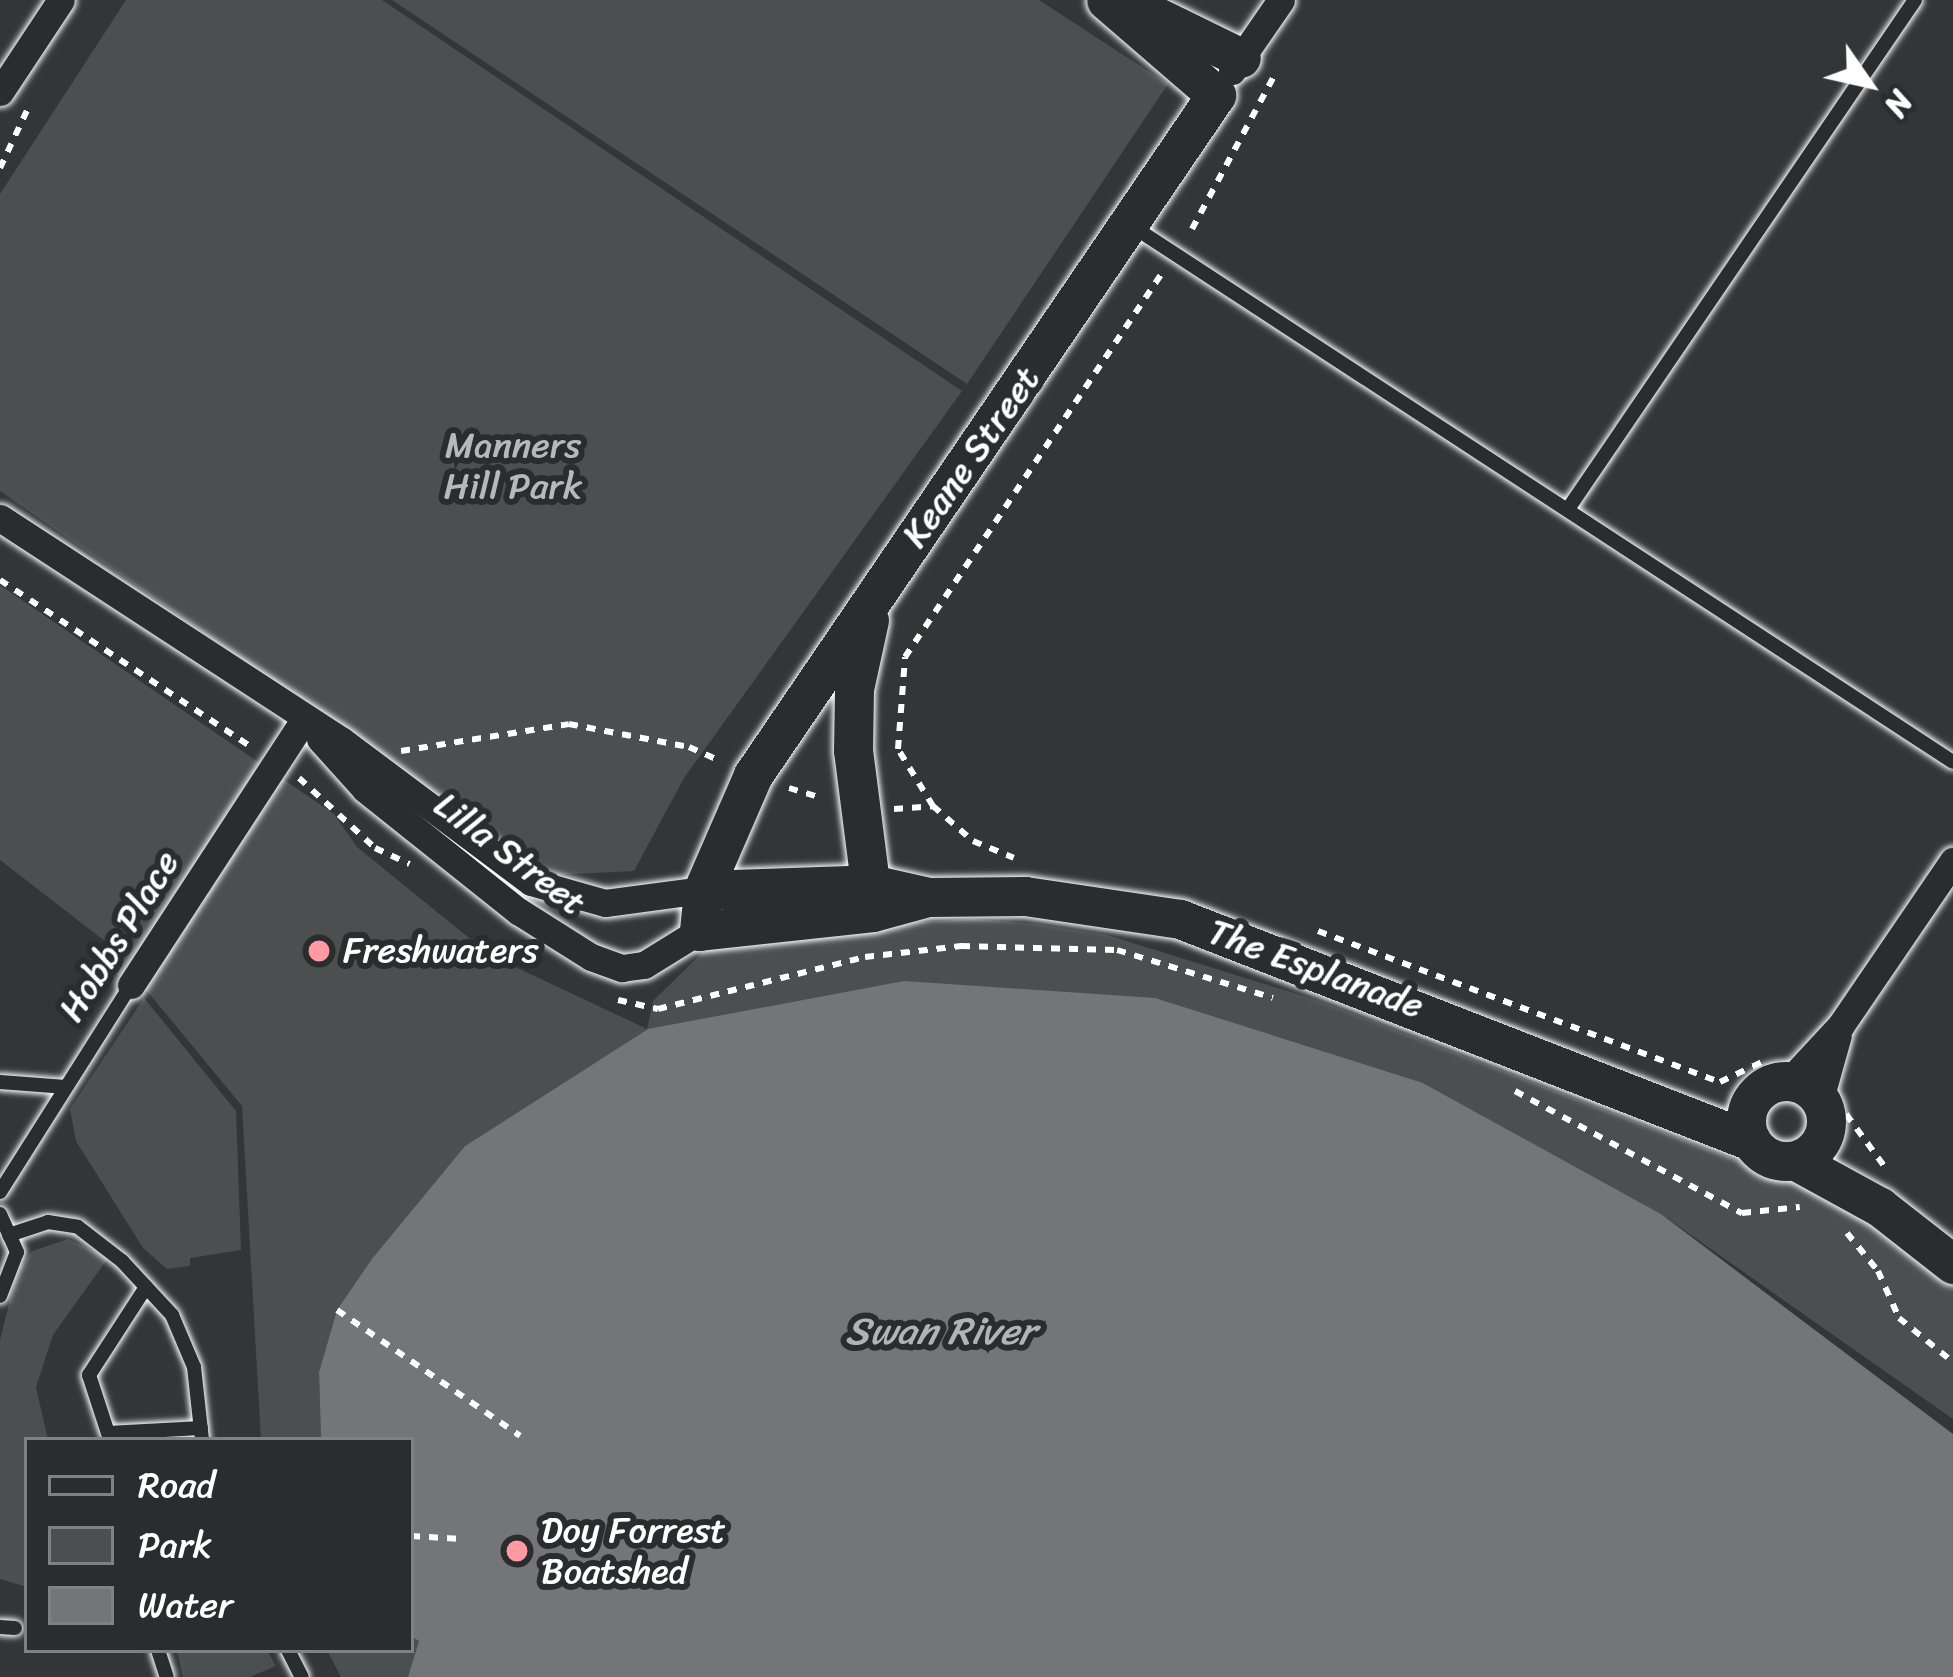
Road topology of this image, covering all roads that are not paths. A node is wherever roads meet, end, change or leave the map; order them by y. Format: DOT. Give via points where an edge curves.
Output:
graph roads {
  1 [pos="62,0"];
  2 [pos="1106,0"];
  3 [pos="1123,0"];
  4 [pos="1281,0"];
  5 [pos="1915,0"];
  6 [pos="1260,59"];
  7 [pos="0,92"];
  8 [pos="1216,95"];
  9 [pos="1132,226"];
  10 [pos="1568,509"];
  11 [pos="0,518"];
  12 [pos="876,594"];
  13 [pos="303,721"];
  14 [pos="1953,763"];
  15 [pos="1953,861"];
  16 [pos="703,890"];
  17 [pos="872,898"];
  18 [pos="699,931"];
  19 [pos="131,985"];
  20 [pos="0,1082"];
  21 [pos="66,1087"];
  22 [pos="1805,1090"];
  23 [pos="1750,1122"];
  24 [pos="1807,1154"];
  25 [pos="0,1192"];
  26 [pos="0,1214"];
  27 [pos="9,1235"];
  28 [pos="1953,1264"];
  29 [pos="146,1287"];
  30 [pos="0,1296"];
  31 [pos="202,1434"];
  1 -- 7 [label="street"];
  2 -- 8 [label="street"];
  3 -- 6 [label="street"];
  4 -- 6 [label="street, Keane Street"];
  5 -- 10 [label="lane"];
  6 -- 8 [label="street, Keane Street"];
  8 -- 9 [label="street, Keane Street"];
  9 -- 10 [label="lane"];
  9 -- 12 [label="street, Keane Street"];
  10 -- 14 [label="lane"];
  11 -- 13 [label="street, Lilla Street"];
  12 -- 16 [label="street, Keane Street" via="752,775"];
  12 -- 17 [label="street" via="854,689 853,750"];
  13 -- 16 [label="street, Lilla Street" via="366,757 531,883 605,903"];
  13 -- 18 [label="street, Lilla Street" via="365,789 518,911 591,957 622,968 644,965"];
  13 -- 19 [label="street, Hobbs Place"];
  15 -- 22 [label="street"];
  16 -- 17 [label="street, The Esplanade"];
  16 -- 18 [label="street, Keane Street"];
  17 -- 18 [label="street, The Esplanade"];
  17 -- 23 [label="street, The Esplanade" via="1024,896 1180,919 1510,1041 1684,1118"];
  19 -- 21 [label="lane, Hobbs Place"];
  20 -- 21 [label="lane"];
  21 -- 25 [label="lane, Hobbs Place"];
  22 -- 23 [label="street" via="1766,1086"];
  22 -- 24 [label="street" via="1827,1124"];
  23 -- 24 [label="street" via="1771,1158"];
  24 -- 28 [label="street"];
  26 -- 27 [label="lane"];
  27 -- 29 [label="lane" via="48,1222 78,1227"];
  27 -- 30 [label="lane" via="17,1252"];
  29 -- 31 [label="lane" via="172,1316 194,1367"];
  29 -- 31 [label="lane" via="89,1375 108,1433"];
}
